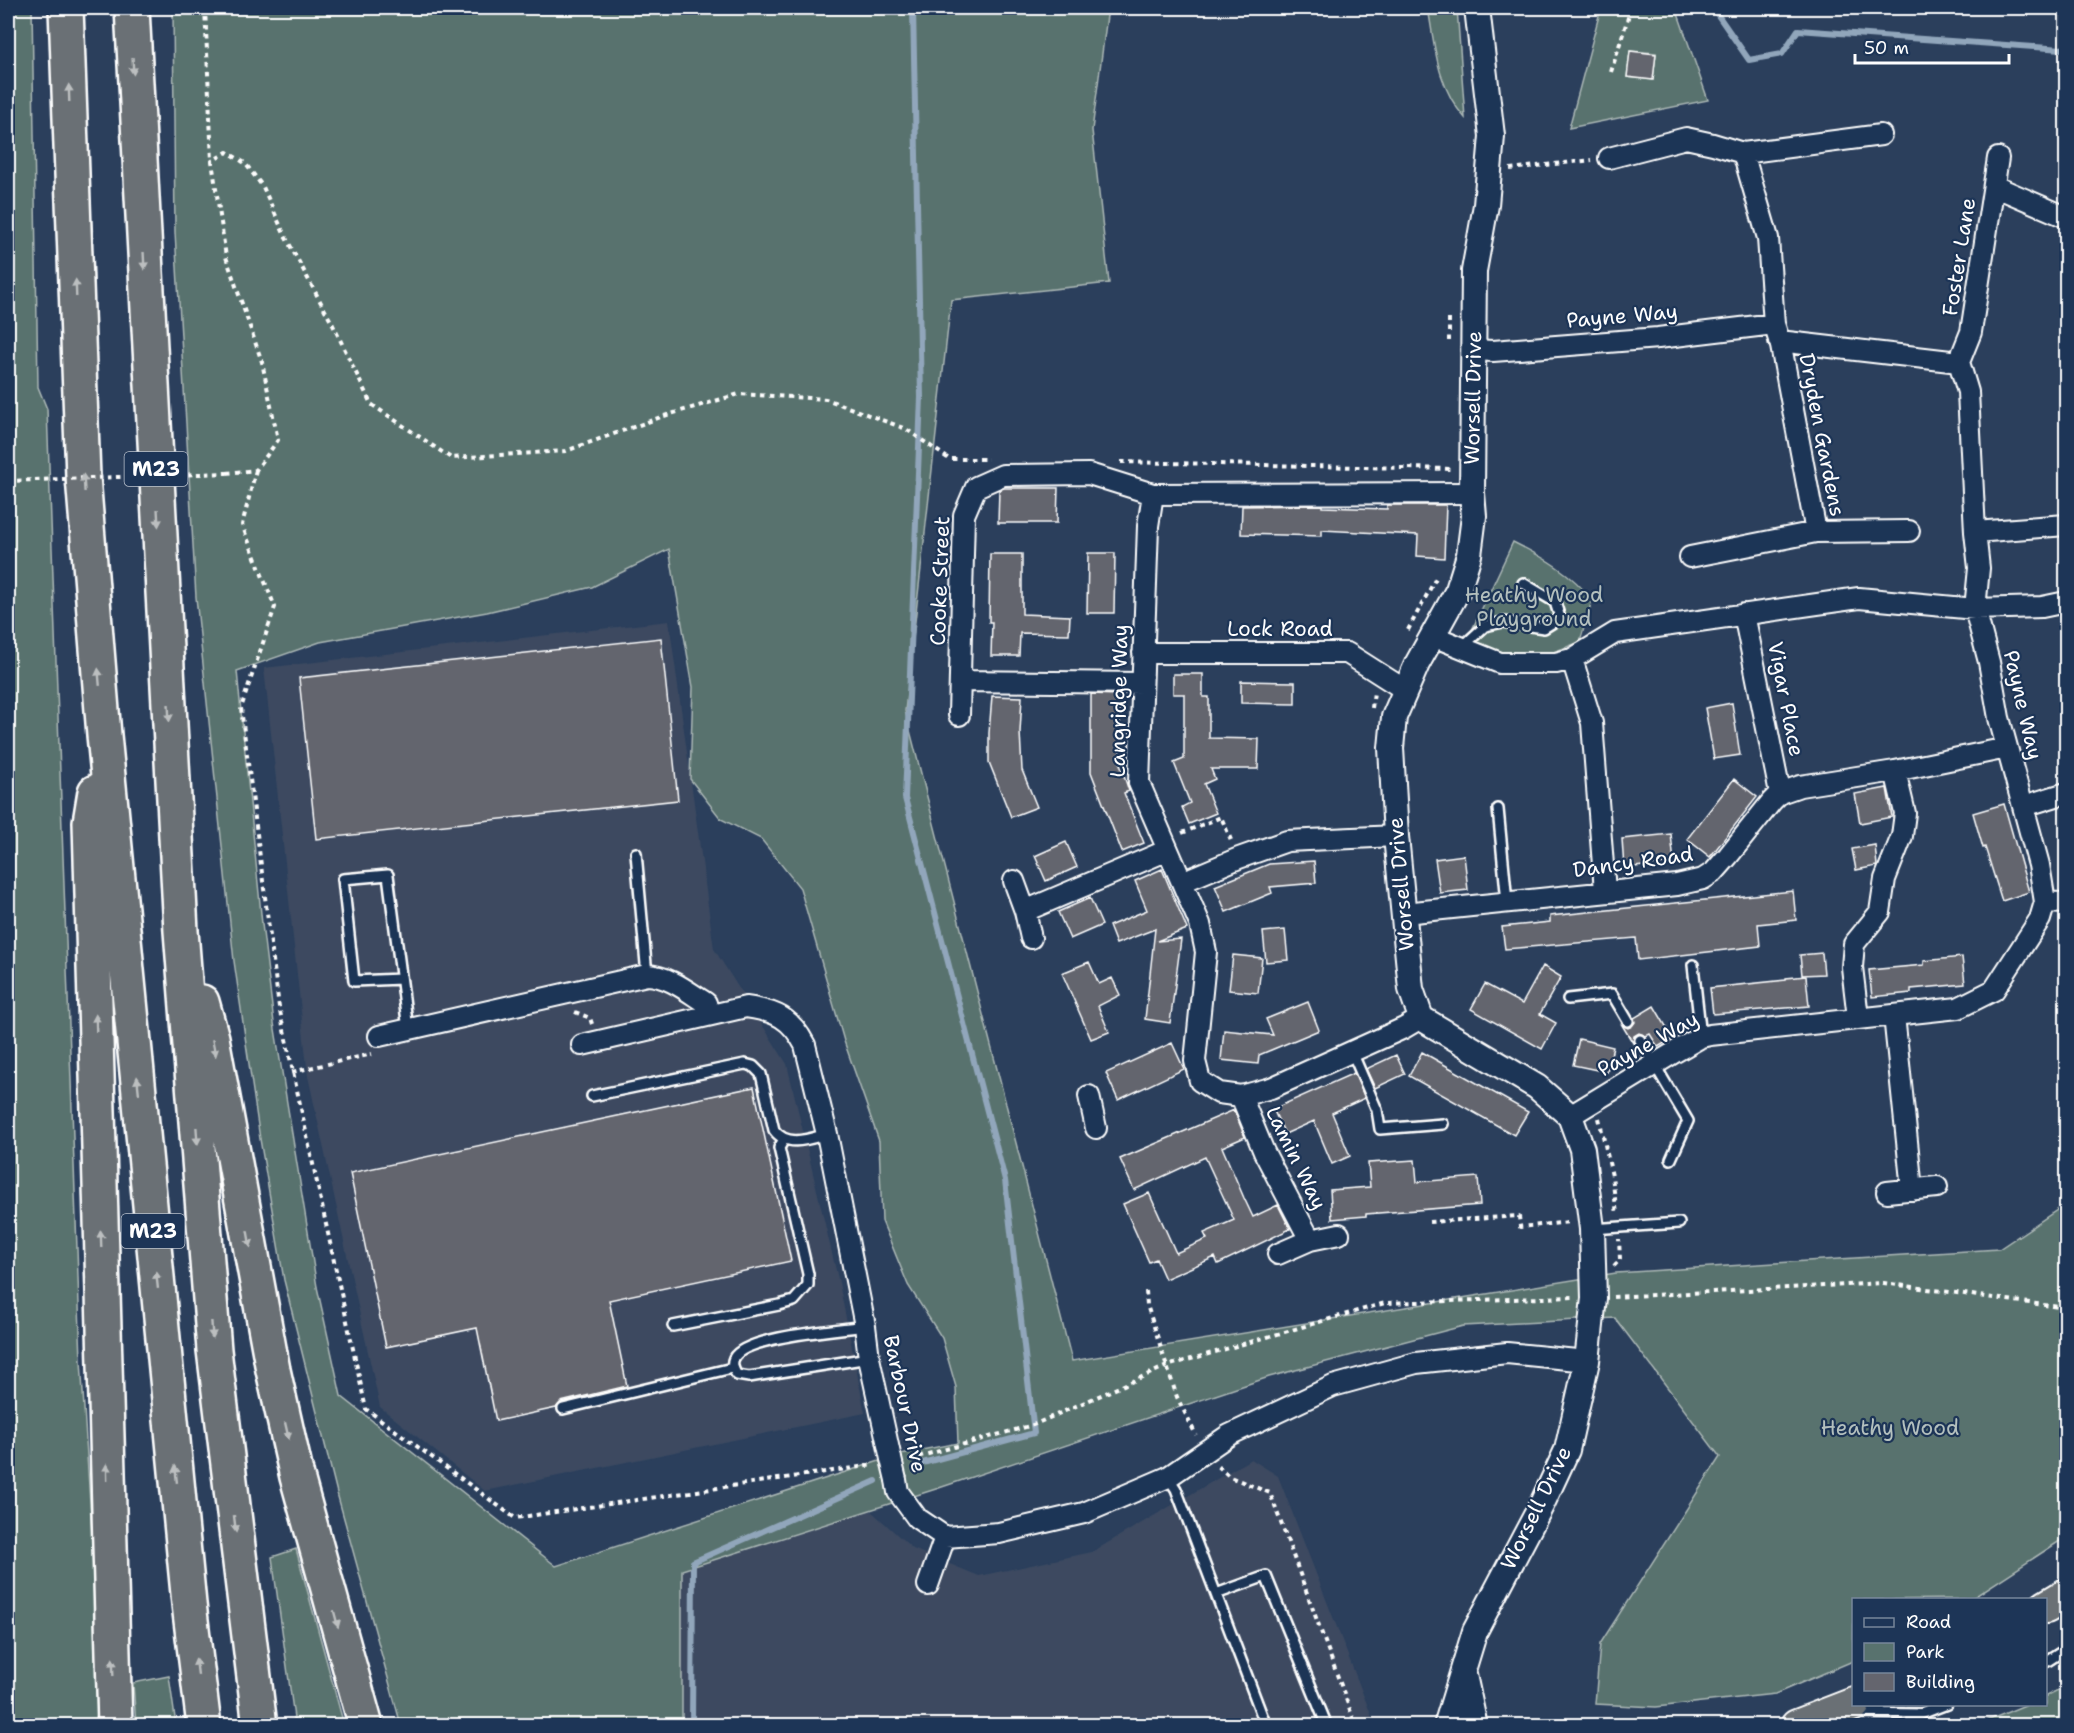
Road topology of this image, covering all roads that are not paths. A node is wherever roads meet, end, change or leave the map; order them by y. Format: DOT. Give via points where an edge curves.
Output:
graph roads {
  1 [pos="66,8"];
  2 [pos="132,8"];
  3 [pos="1477,8"];
  4 [pos="1881,135"];
  5 [pos="1743,153"];
  6 [pos="1609,158"];
  7 [pos="1998,158"];
  8 [pos="1994,186"];
  9 [pos="2067,217"];
  10 [pos="1778,337"];
  11 [pos="1474,350"];
  12 [pos="1959,362"];
  13 [pos="1472,493"];
  14 [pos="1153,494"];
  15 [pos="2067,525"];
  16 [pos="1909,531"];
  17 [pos="1816,532"];
  18 [pos="1975,532"];
  19 [pos="1689,557"];
  20 [pos="1523,583"];
  21 [pos="2067,602"];
  22 [pos="1975,609"];
  23 [pos="1744,614"];
  24 [pos="1432,636"];
  25 [pos="1460,649"];
  26 [pos="1143,653"];
  27 [pos="1572,659"];
  28 [pos="960,681"];
  29 [pos="1141,683"];
  30 [pos="1405,690"];
  31 [pos="959,714"];
  32 [pos="104,735"];
  33 [pos="2007,748"];
  34 [pos="1895,771"];
  35 [pos="1780,793"];
  36 [pos="2067,793"];
  37 [pos="2024,806"];
  38 [pos="1498,809"];
  39 [pos="1396,836"];
  40 [pos="1165,842"];
  41 [pos="636,853"];
  42 [pos="1014,882"];
  43 [pos="1182,882"];
  44 [pos="1605,891"];
  45 [pos="1507,902"];
  46 [pos="2044,902"];
  47 [pos="2067,903"];
  48 [pos="1025,911"];
  49 [pos="1404,913"];
  50 [pos="181,931"];
  51 [pos="1031,938"];
  52 [pos="1693,965"];
  53 [pos="647,975"];
  54 [pos="401,979"];
  55 [pos="1568,999"];
  56 [pos="1893,1014"];
  57 [pos="710,1016"];
  58 [pos="1421,1018"];
  59 [pos="1858,1018"];
  60 [pos="1628,1021"];
  61 [pos="408,1029"];
  62 [pos="379,1036"];
  63 [pos="1701,1037"];
  64 [pos="1640,1040"];
  65 [pos="582,1045"];
  66 [pos="1352,1052"];
  67 [pos="1655,1064"];
  68 [pos="592,1096"];
  69 [pos="1089,1096"];
  70 [pos="1241,1096"];
  71 [pos="1580,1110"];
  72 [pos="1443,1124"];
  73 [pos="1096,1128"];
  74 [pos="827,1134"];
  75 [pos="784,1139"];
  76 [pos="1671,1160"];
  77 [pos="1937,1187"];
  78 [pos="1912,1190"];
  79 [pos="1887,1192"];
  80 [pos="1679,1222"];
  81 [pos="1592,1229"];
  82 [pos="1338,1234"];
  83 [pos="1310,1240"];
  84 [pos="1278,1254"];
  85 [pos="674,1326"];
  86 [pos="865,1326"];
  87 [pos="869,1358"];
  88 [pos="1587,1361"];
  89 [pos="732,1368"];
  90 [pos="563,1409"];
  91 [pos="1168,1477"];
  92 [pos="945,1537"];
  93 [pos="928,1586"];
  94 [pos="1216,1594"];
  95 [pos="2067,1595"];
  96 [pos="2047,1606"];
  97 [pos="2067,1649"];
  98 [pos="2047,1661"];
  99 [pos="1463,1669"];
  100 [pos="1942,1706"];
  101 [pos="1845,1708"];
  102 [pos="114,1725"];
  103 [pos="204,1725"];
  104 [pos="260,1725"];
  105 [pos="366,1725"];
  106 [pos="1266,1725"];
  107 [pos="1327,1725"];
  108 [pos="1446,1725"];
  109 [pos="1475,1725"];
  110 [pos="1797,1725"];
  32 -- 1 [label="highway, M23, one-way" via="83,477"];
  2 -- 50 [label="highway, M23, one-way"];
  3 -- 11 [label="street, Worsell Drive" via="1492,136 1486,205 1474,271"];
  4 -- 5 [label="street"];
  5 -- 6 [label="street" via="1686,138"];
  5 -- 10 [label="street, Dryden Gardens" via="1768,238"];
  7 -- 8 [label="street, Foster Lane"];
  8 -- 9 [label="street"];
  8 -- 12 [label="street, Foster Lane" via="1971,332"];
  10 -- 11 [label="street, Payne Way" via="1658,338"];
  10 -- 12 [label="street, Payne Way"];
  10 -- 17 [label="street, Dryden Gardens"];
  11 -- 13 [label="street, Worsell Drive"];
  12 -- 18 [label="street, Payne Way" via="1968,393"];
  13 -- 14 [label="street"];
  13 -- 24 [label="street, Worsell Drive" via="1474,516 1469,555 1458,590"];
  14 -- 26 [label="street, Langridge Way"];
  14 -- 28 [label="street, Cooke Street" via="1089,474 1003,475 975,487 963,515"];
  15 -- 18 [label="street"];
  16 -- 17 [label="street"];
  17 -- 19 [label="street"];
  18 -- 22 [label="street, Payne Way" via="1979,568"];
  20 -- 25 [label="lane" via="1555,602 1560,618 1544,628 1503,622 1485,626"];
  21 -- 22 [label="street, Vigar Place" via="2042,607"];
  22 -- 23 [label="street, Vigar Place" via="1859,598"];
  22 -- 33 [label="street, Payne Way"];
  23 -- 27 [label="street, Vigar Place" via="1615,633"];
  23 -- 35 [label="street, Vigar Place"];
  24 -- 25 [label="street"];
  24 -- 30 [label="street, Worsell Drive"];
  25 -- 27 [label="street" via="1500,663 1556,663"];
  26 -- 29 [label="street, Langridge Way"];
  26 -- 30 [label="street, Lock Road" via="1347,653"];
  27 -- 44 [label="street" via="1592,723"];
  28 -- 29 [label="street"];
  28 -- 31 [label="street, Cooke Street"];
  29 -- 40 [label="street, Langridge Way" via="1139,783"];
  30 -- 39 [label="street, Worsell Drive" via="1394,717 1390,748"];
  102 -- 32 [label="highway, M23, one-way" via="90,822"];
  103 -- 32 [label="highway, M23, one-way"];
  33 -- 34 [label="street"];
  33 -- 37 [label="street, Payne Way"];
  34 -- 35 [label="street" via="1800,786"];
  34 -- 59 [label="street" via="1905,813 1902,836 1885,879 1880,912 1854,944 1851,967"];
  35 -- 44 [label="street, Dancy Road" via="1714,872 1703,879"];
  36 -- 37 [label="street"];
  37 -- 46 [label="street, Payne Way"];
  38 -- 45 [label="lane"];
  39 -- 43 [label="street" via="1287,841"];
  39 -- 49 [label="street, Worsell Drive"];
  40 -- 43 [label="street, Langridge Way"];
  40 -- 48 [label="street"];
  41 -- 53 [label="lane"];
  42 -- 48 [label="street"];
  43 -- 70 [label="street, Langridge Way" via="1200,924 1206,952 1195,1061 1200,1081 1219,1094"];
  44 -- 45 [label="street, Dancy Road"];
  45 -- 49 [label="street, Dancy Road"];
  46 -- 47 [label="street"];
  46 -- 56 [label="street, Payne Way" via="2040,919 1994,990 1958,1008"];
  48 -- 51 [label="street"];
  49 -- 58 [label="street, Worsell Drive" via="1411,989"];
  50 -- 104 [label="highway, M23, one-way" via="214,1350"];
  50 -- 105 [label="highway, M23, one-way" via="212,1038 273,1370 297,1477"];
  52 -- 63 [label="lane"];
  53 -- 57 [label="street" via="673,982 706,1003"];
  53 -- 61 [label="street"];
  54 -- 54 [label="lane" via="354,981 344,879 388,875"];
  54 -- 61 [label="lane"];
  55 -- 60 [label="lane" via="1612,994"];
  56 -- 59 [label="street, Payne Way"];
  56 -- 78 [label="street"];
  57 -- 65 [label="street, Barbour Drive"];
  57 -- 74 [label="street, Barbour Drive" via="746,1008 766,1010 779,1014 799,1033 806,1045"];
  58 -- 66 [label="street, Langridge Way"];
  58 -- 71 [label="street, Worsell Drive"];
  59 -- 63 [label="street, Payne Way"];
  61 -- 62 [label="street"];
  63 -- 67 [label="street, Payne Way"];
  64 -- 67 [label="lane"];
  66 -- 70 [label="street, Langridge Way" via="1271,1088"];
  66 -- 72 [label="lane" via="1377,1110 1380,1129"];
  67 -- 71 [label="street, Payne Way"];
  67 -- 76 [label="lane" via="1688,1121"];
  68 -- 75 [label="lane" via="745,1064 761,1074 774,1130"];
  69 -- 73 [label="street"];
  70 -- 83 [label="street, Lamin Way" via="1264,1152"];
  71 -- 81 [label="street, Worsell Drive"];
  74 -- 75 [label="lane" via="798,1141"];
  74 -- 86 [label="street, Barbour Drive"];
  75 -- 85 [label="lane" via="779,1148 808,1286 794,1301"];
  77 -- 78 [label="street"];
  78 -- 79 [label="street"];
  80 -- 81 [label="lane"];
  81 -- 88 [label="street, Worsell Drive" via="1594,1298"];
  82 -- 83 [label="street, Lamin Way"];
  83 -- 84 [label="street, Lamin Way"];
  86 -- 87 [label="street, Barbour Drive"];
  86 -- 89 [label="lane" via="752,1345 740,1351"];
  87 -- 89 [label="lane" via="749,1377 737,1375"];
  87 -- 92 [label="street, Barbour Drive" via="898,1492 917,1518"];
  88 -- 91 [label="street" via="1507,1353 1416,1363 1333,1386 1229,1435"];
  88 -- 99 [label="street, Worsell Drive" via="1567,1450 1475,1631"];
  89 -- 90 [label="lane"];
  91 -- 92 [label="street" via="1084,1513 999,1533"];
  91 -- 94 [label="lane"];
  92 -- 93 [label="street"];
  94 -- 106 [label="lane"];
  94 -- 107 [label="lane" via="1266,1576"];
  95 -- 96 [label="highway"];
  97 -- 98 [label="lane"];
  99 -- 108 [label="street, Worsell Drive"];
  99 -- 109 [label="street, Worsell Drive"];
  100 -- 101 [label="lane" via="1921,1714"];
  101 -- 110 [label="highway"];
}
